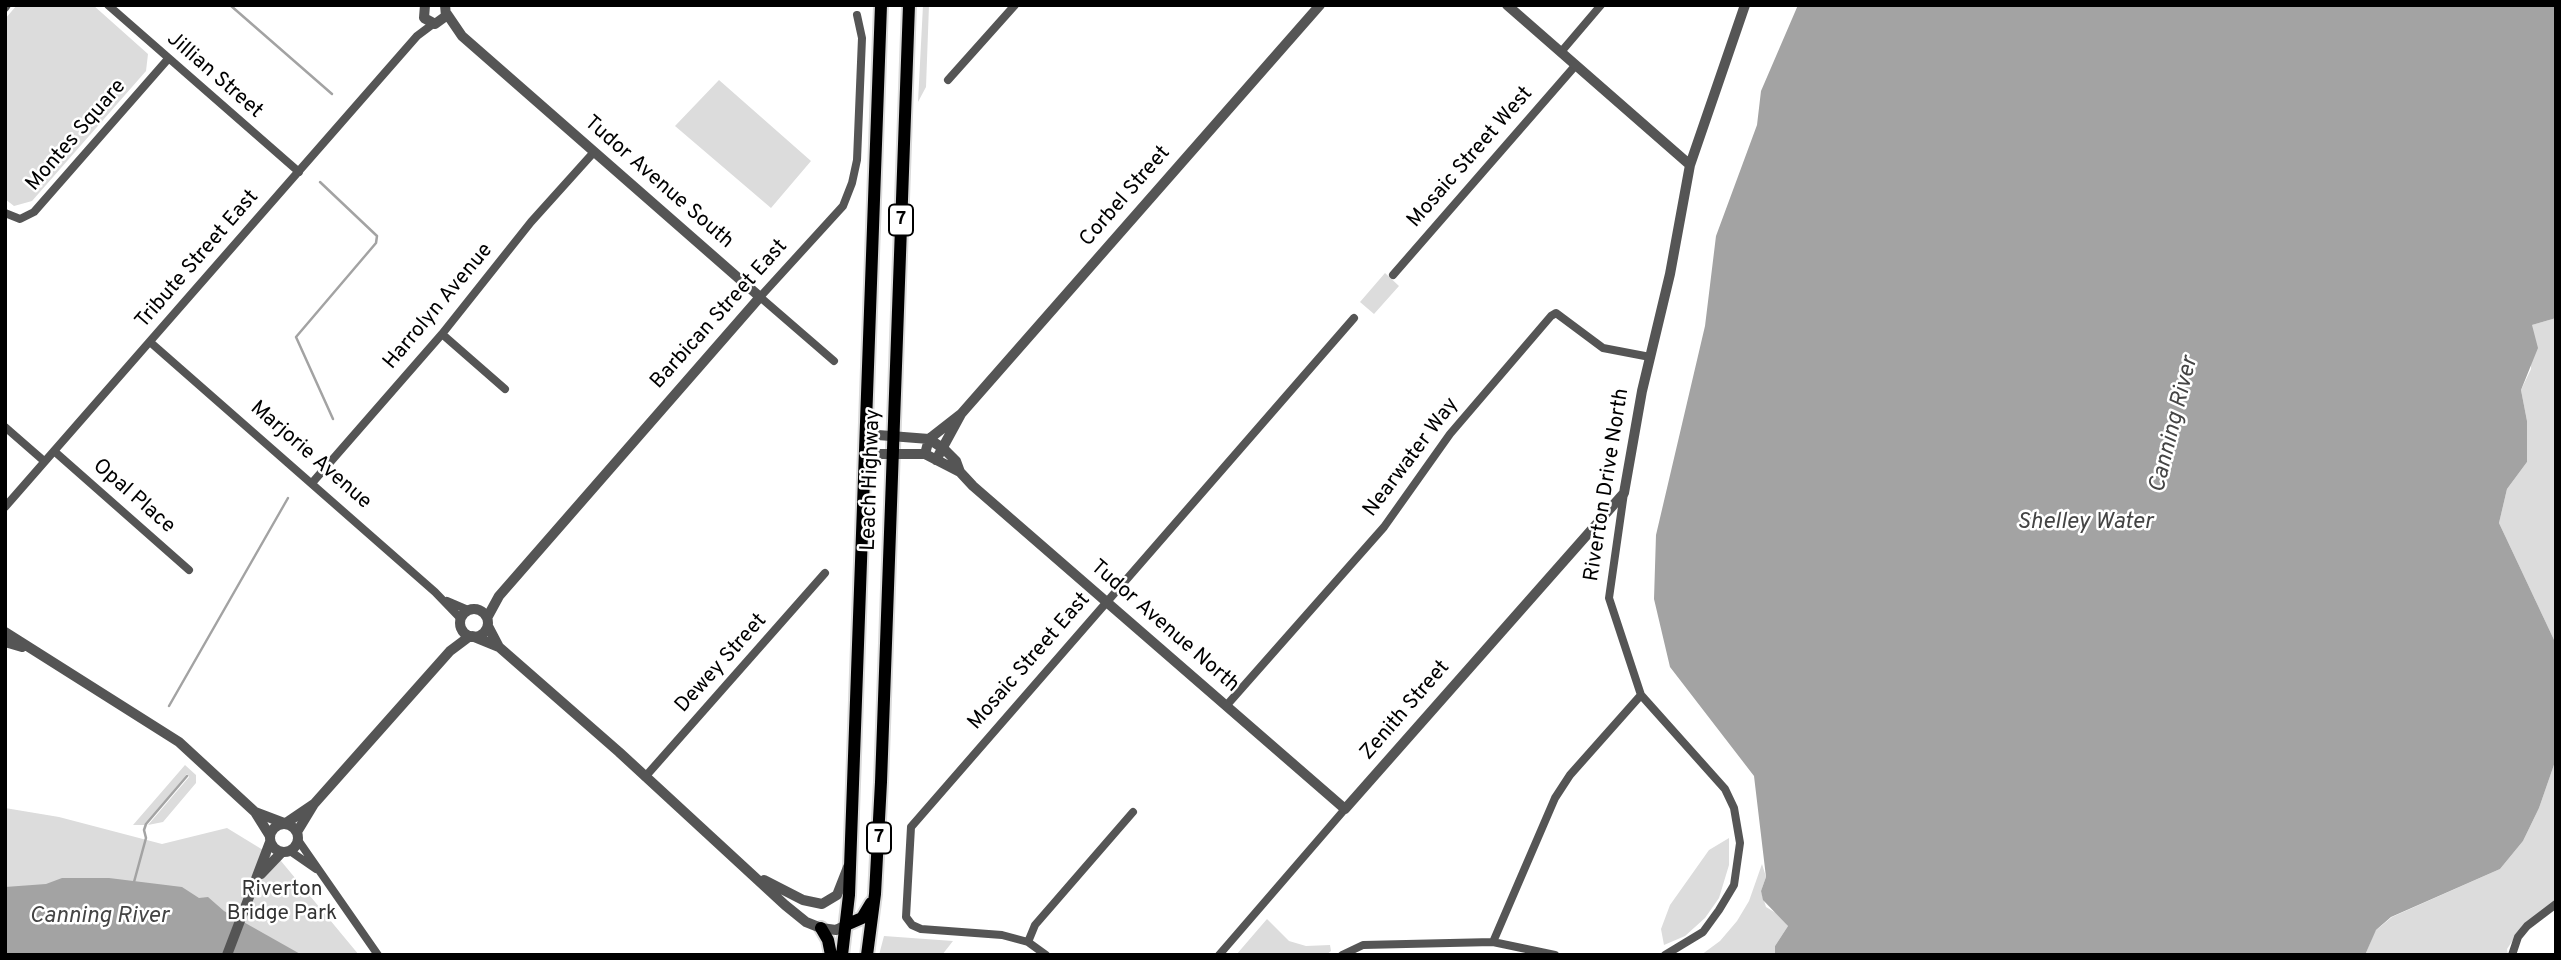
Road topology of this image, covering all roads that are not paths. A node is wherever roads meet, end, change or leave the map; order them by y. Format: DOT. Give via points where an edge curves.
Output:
graph roads {
  1 [pos="108,5"];
  2 [pos="881,5"];
  3 [pos="909,5"];
  4 [pos="1015,5"];
  5 [pos="1320,5"];
  6 [pos="1507,5"];
  7 [pos="1601,5"];
  8 [pos="1745,5"];
  9 [pos="446,8"];
  10 [pos="427,14"];
  11 [pos="856,15"];
  12 [pos="458,32"];
  13 [pos="1561,52"];
  14 [pos="167,59"];
  15 [pos="1575,66"];
  16 [pos="948,80"];
  17 [pos="594,152"];
  18 [pos="1690,165"];
  19 [pos="299,172"];
  20 [pos="5,213"];
  21 [pos="1393,275"];
  22 [pos="760,297"];
  23 [pos="1354,318"];
  24 [pos="442,334"];
  25 [pos="150,342"];
  26 [pos="1650,357"];
  27 [pos="834,361"];
  28 [pos="505,389"];
  29 [pos="961,414"];
  30 [pos="5,427"];
  31 [pos="865,435"];
  32 [pos="893,436"];
  33 [pos="929,439"];
  34 [pos="944,449"];
  35 [pos="54,451"];
  36 [pos="864,454"];
  37 [pos="892,454"];
  38 [pos="925,454"];
  39 [pos="936,460"];
  40 [pos="44,461"];
  41 [pos="960,472"];
  42 [pos="312,484"];
  43 [pos="1624,493"];
  44 [pos="5,507"];
  45 [pos="189,570"];
  46 [pos="825,573"];
  47 [pos="499,596"];
  48 [pos="1106,601"];
  49 [pos="467,616"];
  50 [pos="487,622"];
  51 [pos="5,632"];
  52 [pos="471,636"];
  53 [pos="5,642"];
  54 [pos="499,647"];
  55 [pos="29,649"];
  56 [pos="450,651"];
  57 [pos="1641,695"];
  58 [pos="1226,706"];
  59 [pos="645,777"];
  60 [pos="314,804"];
  61 [pos="1345,809"];
  62 [pos="254,813"];
  63 [pos="1133,813"];
  64 [pos="285,823"];
  65 [pos="298,836"];
  66 [pos="270,839"];
  67 [pos="286,851"];
  68 [pos="850,862"];
  69 [pos="319,870"];
  70 [pos="758,877"];
  71 [pos="256,879"];
  72 [pos="875,894"];
  73 [pos="2556,904"];
  74 [pos="846,925"];
  75 [pos="821,928"];
  76 [pos="1028,942"];
  77 [pos="1493,942"];
  78 [pos="227,955"];
  79 [pos="378,955"];
  80 [pos="831,955"];
  81 [pos="842,955"];
  82 [pos="867,955"];
  83 [pos="1046,955"];
  84 [pos="1219,955"];
  85 [pos="1342,955"];
  86 [pos="1555,955"];
  87 [pos="1665,955"];
  88 [pos="2512,955"];
  1 -- 14 [label="street, Jillian Street"];
  2 -- 31 [label="highway, Leach Highway / 7"];
  3 -- 32 [label="highway, Leach Highway / 7"];
  4 -- 16 [label="street"];
  5 -- 29 [label="street, Corbel Street"];
  6 -- 13 [label="street"];
  7 -- 13 [label="street"];
  8 -- 18 [label="street, Riverton Drive North"];
  9 -- 10 [label="street, Tudor Avenue South"];
  9 -- 12 [label="street, Tudor Avenue South"];
  10 -- 12 [label="street, Tudor Avenue South"];
  10 -- 19 [label="street, Tribute Street East" via="417,36"];
  11 -- 22 [label="street, Barbican Street East" via="862,38 852,183 843,206"];
  12 -- 17 [label="street, Tudor Avenue South"];
  13 -- 15 [label="street"];
  14 -- 19 [label="street, Jillian Street"];
  14 -- 20 [label="street, Montes Square" via="34,212 20,219"];
  15 -- 18 [label="street"];
  15 -- 21 [label="street, Mosaic Street West"];
  17 -- 22 [label="street, Tudor Avenue South"];
  17 -- 24 [label="street, Harrolyn Avenue"];
  18 -- 26 [label="street, Riverton Drive North"];
  19 -- 25 [label="street, Tribute Street East"];
  22 -- 27 [label="street, Tudor Avenue South"];
  22 -- 47 [label="street, Barbican Street East"];
  23 -- 48 [label="street, Mosaic Street East"];
  24 -- 28 [label="street"];
  24 -- 42 [label="street, Harrolyn Avenue"];
  25 -- 35 [label="street, Tribute Street East"];
  25 -- 42 [label="street, Marjorie Avenue"];
  26 -- 43 [label="street, Riverton Drive North"];
  26 -- 58 [label="street, Nearwater Way" via="1603,348 1556,313 1551,316 1450,434 1384,527"];
  29 -- 33 [label="street, Corbel Street"];
  29 -- 34 [label="street, Corbel Street"];
  30 -- 40 [label="street"];
  31 -- 32 [label="street, Tudor Avenue North"];
  31 -- 36 [label="highway, Leach Highway / 7"];
  32 -- 33 [label="street, Tudor Avenue North"];
  32 -- 37 [label="highway, Leach Highway / 7"];
  33 -- 34 [label="street, Tudor Avenue North"];
  33 -- 38 [label="street"];
  34 -- 39 [label="street, Corbel Street"];
  34 -- 41 [label="street, Tudor Avenue North"];
  35 -- 40 [label="street, Tribute Street East"];
  35 -- 45 [label="street, Opal Place"];
  36 -- 37 [label="street, Tudor Avenue North"];
  36 -- 68 [label="highway, Leach Highway / 7"];
  37 -- 38 [label="street, Tudor Avenue North"];
  37 -- 72 [label="highway, Leach Highway / 7"];
  38 -- 39 [label="street, Tudor Avenue North"];
  39 -- 41 [label="street, Tudor Avenue North"];
  40 -- 44 [label="street, Tribute Street East"];
  41 -- 48 [label="street, Tudor Avenue North"];
  42 -- 49 [label="street, Marjorie Avenue"];
  43 -- 57 [label="street, Riverton Drive North" via="1609,598"];
  43 -- 61 [label="street, Zenith Street"];
  46 -- 59 [label="street, Dewey Street"];
  47 -- 49 [label="street, Barbican Street East"];
  47 -- 50 [label="street, Barbican Street East"];
  48 -- 58 [label="street, Tudor Avenue North"];
  48 -- 76 [label="street, Mosaic Street East" via="911,827 906,917 912,925"];
  49 -- 50 [label="street, Marjorie Avenue"];
  49 -- 52 [label="street, Marjorie Avenue"];
  49 -- 56 [label="street"];
  50 -- 52 [label="street" via="480,635"];
  50 -- 54 [label="street, Marjorie Avenue"];
  51 -- 55 [label="street"];
  52 -- 54 [label="street, Marjorie Avenue"];
  52 -- 56 [label="street"];
  53 -- 55 [label="street"];
  54 -- 59 [label="street, Marjorie Avenue"];
  55 -- 62 [label="street" via="163,730"];
  56 -- 60 [label="street"];
  57 -- 77 [label="street" via="1555,798"];
  57 -- 87 [label="street, Riverton Drive North" via="1724,789 1734,808 1740,843 1734,885 1719,910 1703,932"];
  58 -- 61 [label="street, Tudor Avenue North"];
  59 -- 70 [label="street, Marjorie Avenue"];
  60 -- 64 [label="street"];
  60 -- 65 [label="street"];
  61 -- 84 [label="street, Zenith Street"];
  62 -- 64 [label="street"];
  62 -- 66 [label="street"];
  63 -- 76 [label="street" via="1035,925"];
  64 -- 65 [label="street"];
  64 -- 66 [label="street" via="273,829"];
  65 -- 67 [label="street"];
  65 -- 69 [label="street"];
  66 -- 67 [label="street"];
  66 -- 71 [label="street"];
  67 -- 69 [label="street"];
  67 -- 71 [label="street"];
  68 -- 70 [label="street, Marjorie Avenue" via="837,895 822,904 803,901"];
  68 -- 74 [label="highway, Leach Highway / 7"];
  69 -- 79 [label="street"];
  70 -- 75 [label="street, Marjorie Avenue" via="806,922"];
  71 -- 78 [label="street"];
  72 -- 74 [label="highway" via="862,918"];
  72 -- 82 [label="highway, Leach Highway / 7"];
  73 -- 88 [label="street" via="2527,926"];
  74 -- 75 [label="street" via="836,930"];
  74 -- 81 [label="highway, Leach Highway / 7"];
  75 -- 80 [label="highway"];
  76 -- 83 [label="street"];
  77 -- 85 [label="street" via="1363,945"];
  77 -- 86 [label="street"];
}
